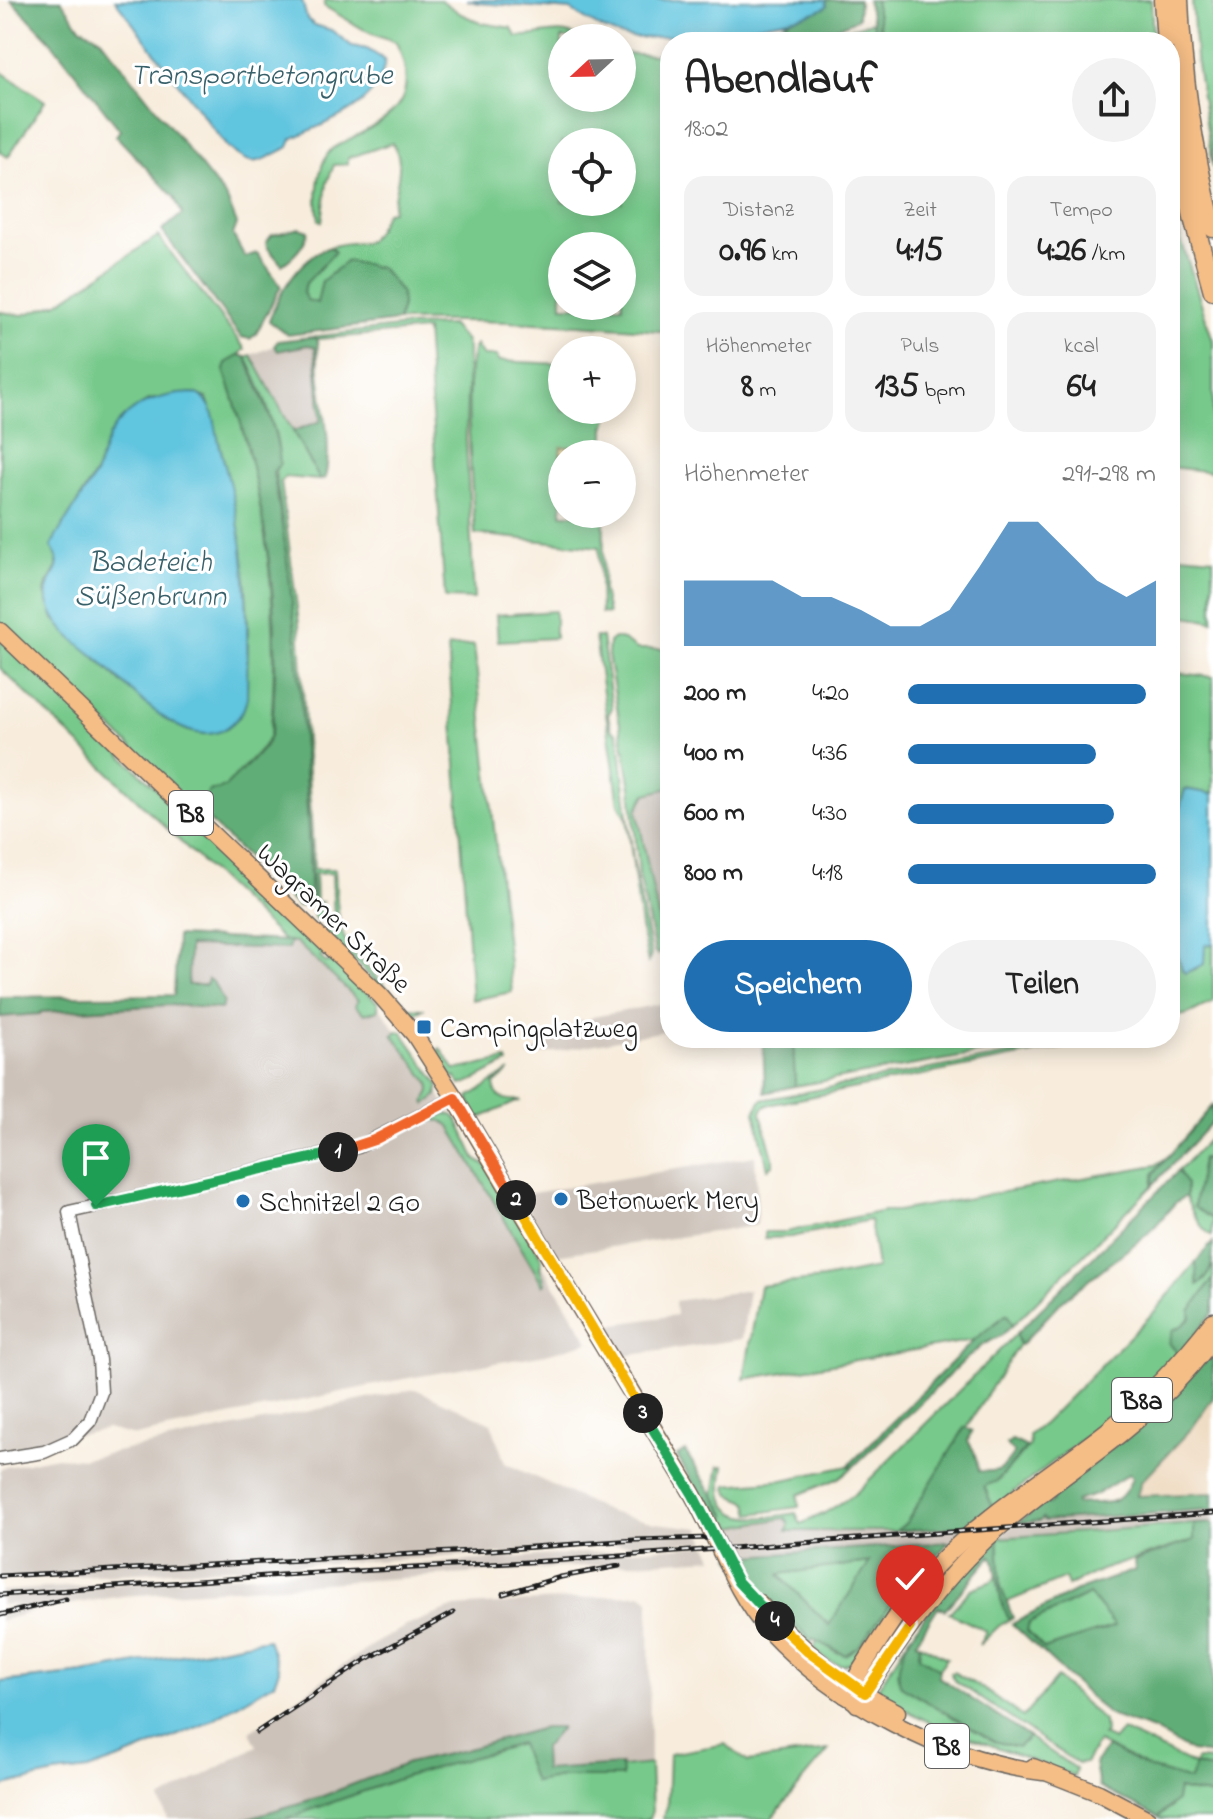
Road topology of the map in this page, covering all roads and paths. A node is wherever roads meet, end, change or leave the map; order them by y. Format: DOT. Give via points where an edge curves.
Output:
graph roads {
  1 [pos="1163,0"];
  2 [pos="1179,0"];
  3 [pos="1165,32"];
  4 [pos="1180,143"];
  5 [pos="1213,228"];
  6 [pos="1213,291"];
  7 [pos="0,631"];
  8 [pos="455,1098"];
  9 [pos="1213,1321"];
  10 [pos="1213,1339"];
  11 [pos="0,1459"];
  12 [pos="738,1582"];
  13 [pos="868,1659"];
  14 [pos="834,1671"];
  15 [pos="855,1694"];
  16 [pos="1148,1819"];
  1 -- 3 [label="highway"];
  2 -- 5 [label="highway" via="1185,77"];
  4 -- 6 [label="highway"];
  7 -- 8 [label="main road, Wagramer Straße / B8" via="381,996 414,1034"];
  8 -- 11 [label="street" via="358,1147 69,1212 101,1392 90,1421 63,1445"];
  8 -- 12 [label="main road, Wagramer Straße / B8" via="693,1495"];
  9 -- 13 [label="main road, B8a" via="1135,1407 938,1564"];
  10 -- 15 [label="main road, B8a" via="1141,1417 1018,1512 963,1562"];
  12 -- 14 [label="main road, Wagramer Straße / B8"];
  12 -- 15 [label="main road, Wagramer Straße / B8" via="746,1603 770,1633"];
  13 -- 14 [label="main road" via="853,1669"];
  13 -- 15 [label="main road, B8a"];
  14 -- 15 [label="main road, Wagramer Straße / B8"];
  15 -- 16 [label="main road, Wagramer Straße / B8" via="1099,1793"];
}
